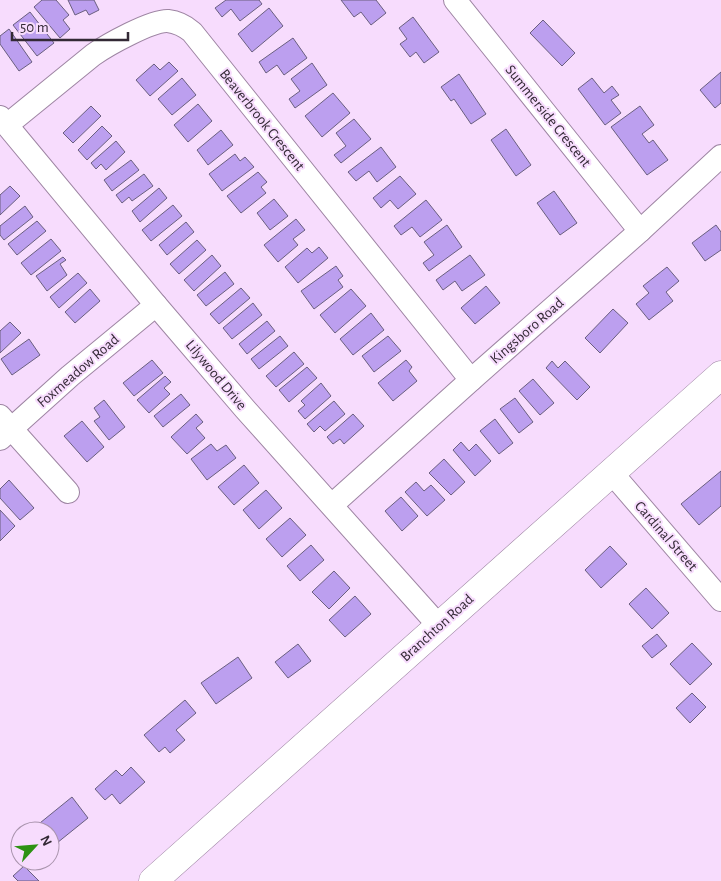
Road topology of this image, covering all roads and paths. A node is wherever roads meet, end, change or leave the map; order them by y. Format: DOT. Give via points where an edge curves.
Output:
graph roads {
  1 [pos="456,0"];
  2 [pos="3,121"];
  3 [pos="721,156"];
  4 [pos="640,231"];
  5 [pos="156,305"];
  6 [pos="721,375"];
  7 [pos="471,380"];
  8 [pos="4,428"];
  9 [pos="611,472"];
  10 [pos="68,492"];
  11 [pos="332,505"];
  12 [pos="721,600"];
  13 [pos="439,626"];
  14 [pos="153,881"];
  1 -- 4 [label="street, Summerside Crescent"];
  2 -- 5 [label="street, Lilywood Drive"];
  2 -- 7 [label="street, Beaverbrook Crescent" via="105,46 154,23 166,21 185,26"];
  3 -- 4 [label="street, Kingsboro Road"];
  4 -- 7 [label="street, Kingsboro Road"];
  5 -- 8 [label="street, Foxmeadow Road"];
  5 -- 11 [label="street, Lilywood Drive"];
  6 -- 9 [label="main road, Branchton Road"];
  7 -- 11 [label="street, Kingsboro Road"];
  8 -- 10 [label="street"];
  9 -- 12 [label="street, Cardinal Street"];
  9 -- 13 [label="main road, Branchton Road"];
  11 -- 13 [label="street, Lilywood Drive"];
  13 -- 14 [label="main road, Branchton Road"];
}
